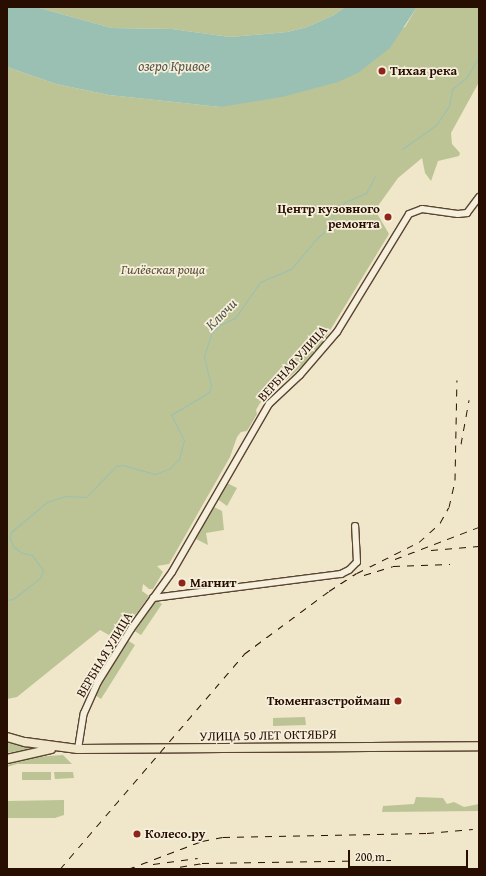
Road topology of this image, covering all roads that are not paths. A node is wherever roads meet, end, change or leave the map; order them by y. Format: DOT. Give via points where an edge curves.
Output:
graph roads {
  1 [pos="479,197"];
  2 [pos="355,526"];
  3 [pos="153,598"];
  4 [pos="7,737"];
  5 [pos="479,746"];
  6 [pos="58,748"];
  7 [pos="78,749"];
  8 [pos="7,759"];
  1 -- 3 [label="street, ВЕРБНАЯ УЛИЦА" via="467,213 422,209 409,214 337,332 300,376 269,404 172,572"];
  2 -- 3 [label="street" via="358,562 350,570 340,574"];
  3 -- 7 [label="street, ВЕРБНАЯ УЛИЦА" via="126,636 95,688 84,713"];
  4 -- 6 [label="main road"];
  5 -- 7 [label="main road, УЛИЦА 50 ЛЕТ ОКТЯБРЯ"];
  6 -- 7 [label="main road, УЛИЦА 50 ЛЕТ ОКТЯБРЯ"];
  6 -- 8 [label="main road"];
}
